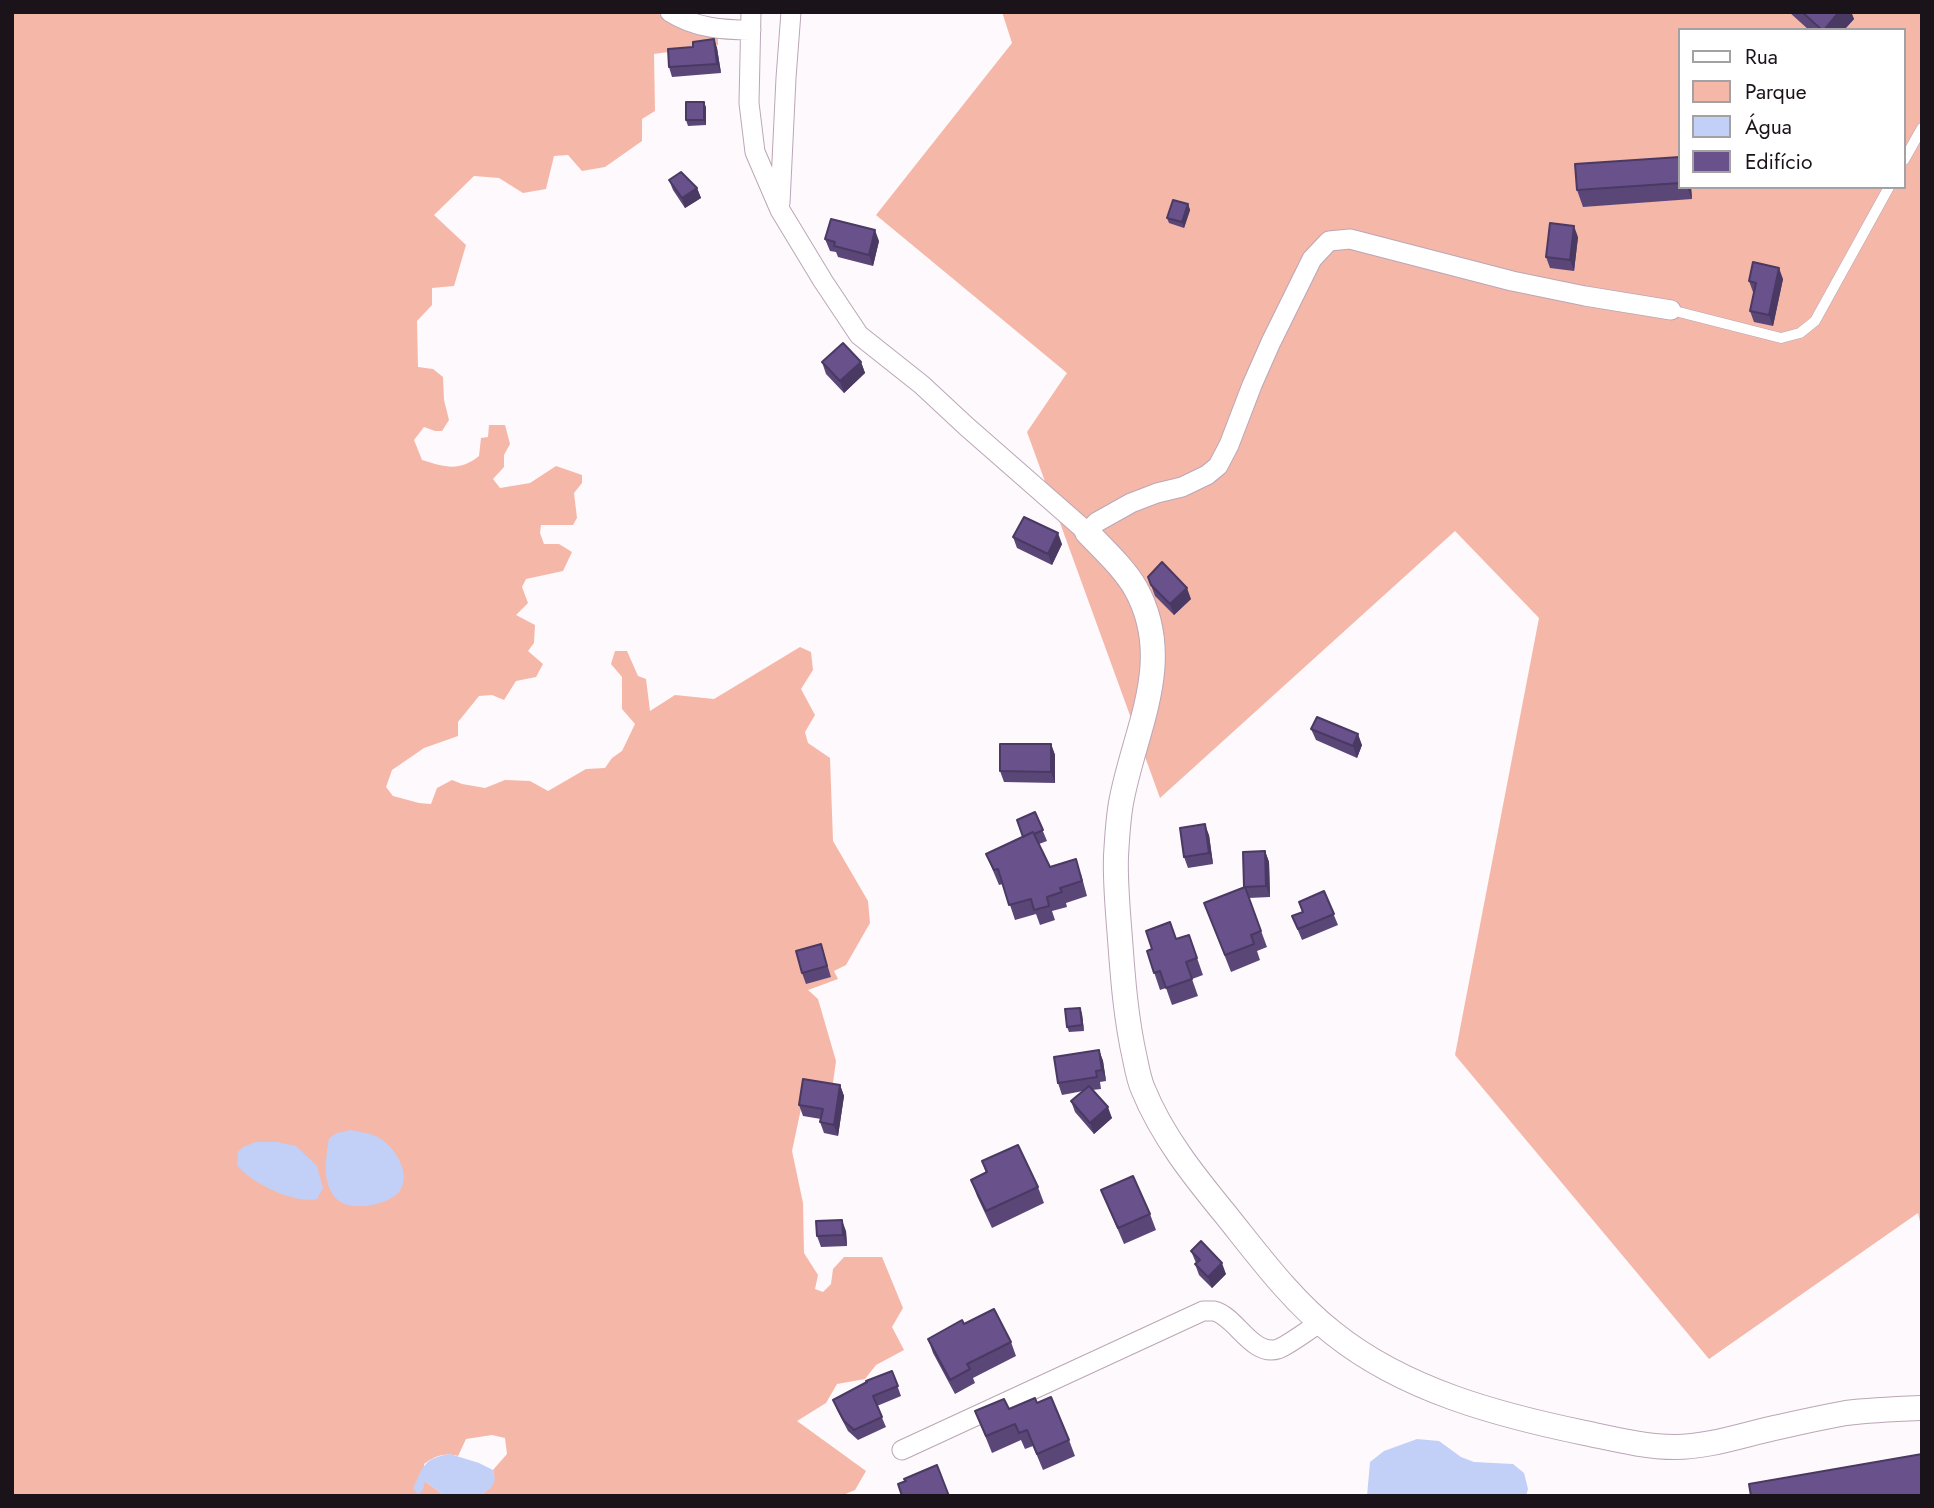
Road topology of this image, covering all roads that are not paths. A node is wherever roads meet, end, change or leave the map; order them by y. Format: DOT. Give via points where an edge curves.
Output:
graph roads {
  1 [pos="670,12"];
  2 [pos="791,12"];
  3 [pos="751,21"];
  4 [pos="1922,128"];
  5 [pos="1906,156"];
  6 [pos="1888,189"];
  7 [pos="780,210"];
  8 [pos="1671,310"];
  9 [pos="1087,532"];
  10 [pos="1320,1323"];
  11 [pos="1922,1408"];
  12 [pos="902,1450"];
  1 -- 3 [label="street" via="719,29"];
  2 -- 7 [label="street"];
  3 -- 7 [label="street" via="749,103 755,152"];
  4 -- 5 [label="lane"];
  6 -- 8 [label="lane" via="1815,321 1800,333 1782,338"];
  7 -- 9 [label="street" via="859,335 922,384"];
  8 -- 9 [label="street" via="1511,281 1350,239 1329,241 1312,259 1271,342 1218,466 1182,487 1131,503"];
  9 -- 10 [label="street" via="1136,589 1154,640 1152,679 1121,803 1116,860 1124,1000 1141,1086 1173,1146 1278,1279"];
  10 -- 11 [label="street" via="1367,1357 1433,1390 1548,1426 1640,1444 1701,1446 1848,1413"];
  10 -- 12 [label="street" via="1278,1349 1267,1349 1223,1315 1203,1311"];
}
